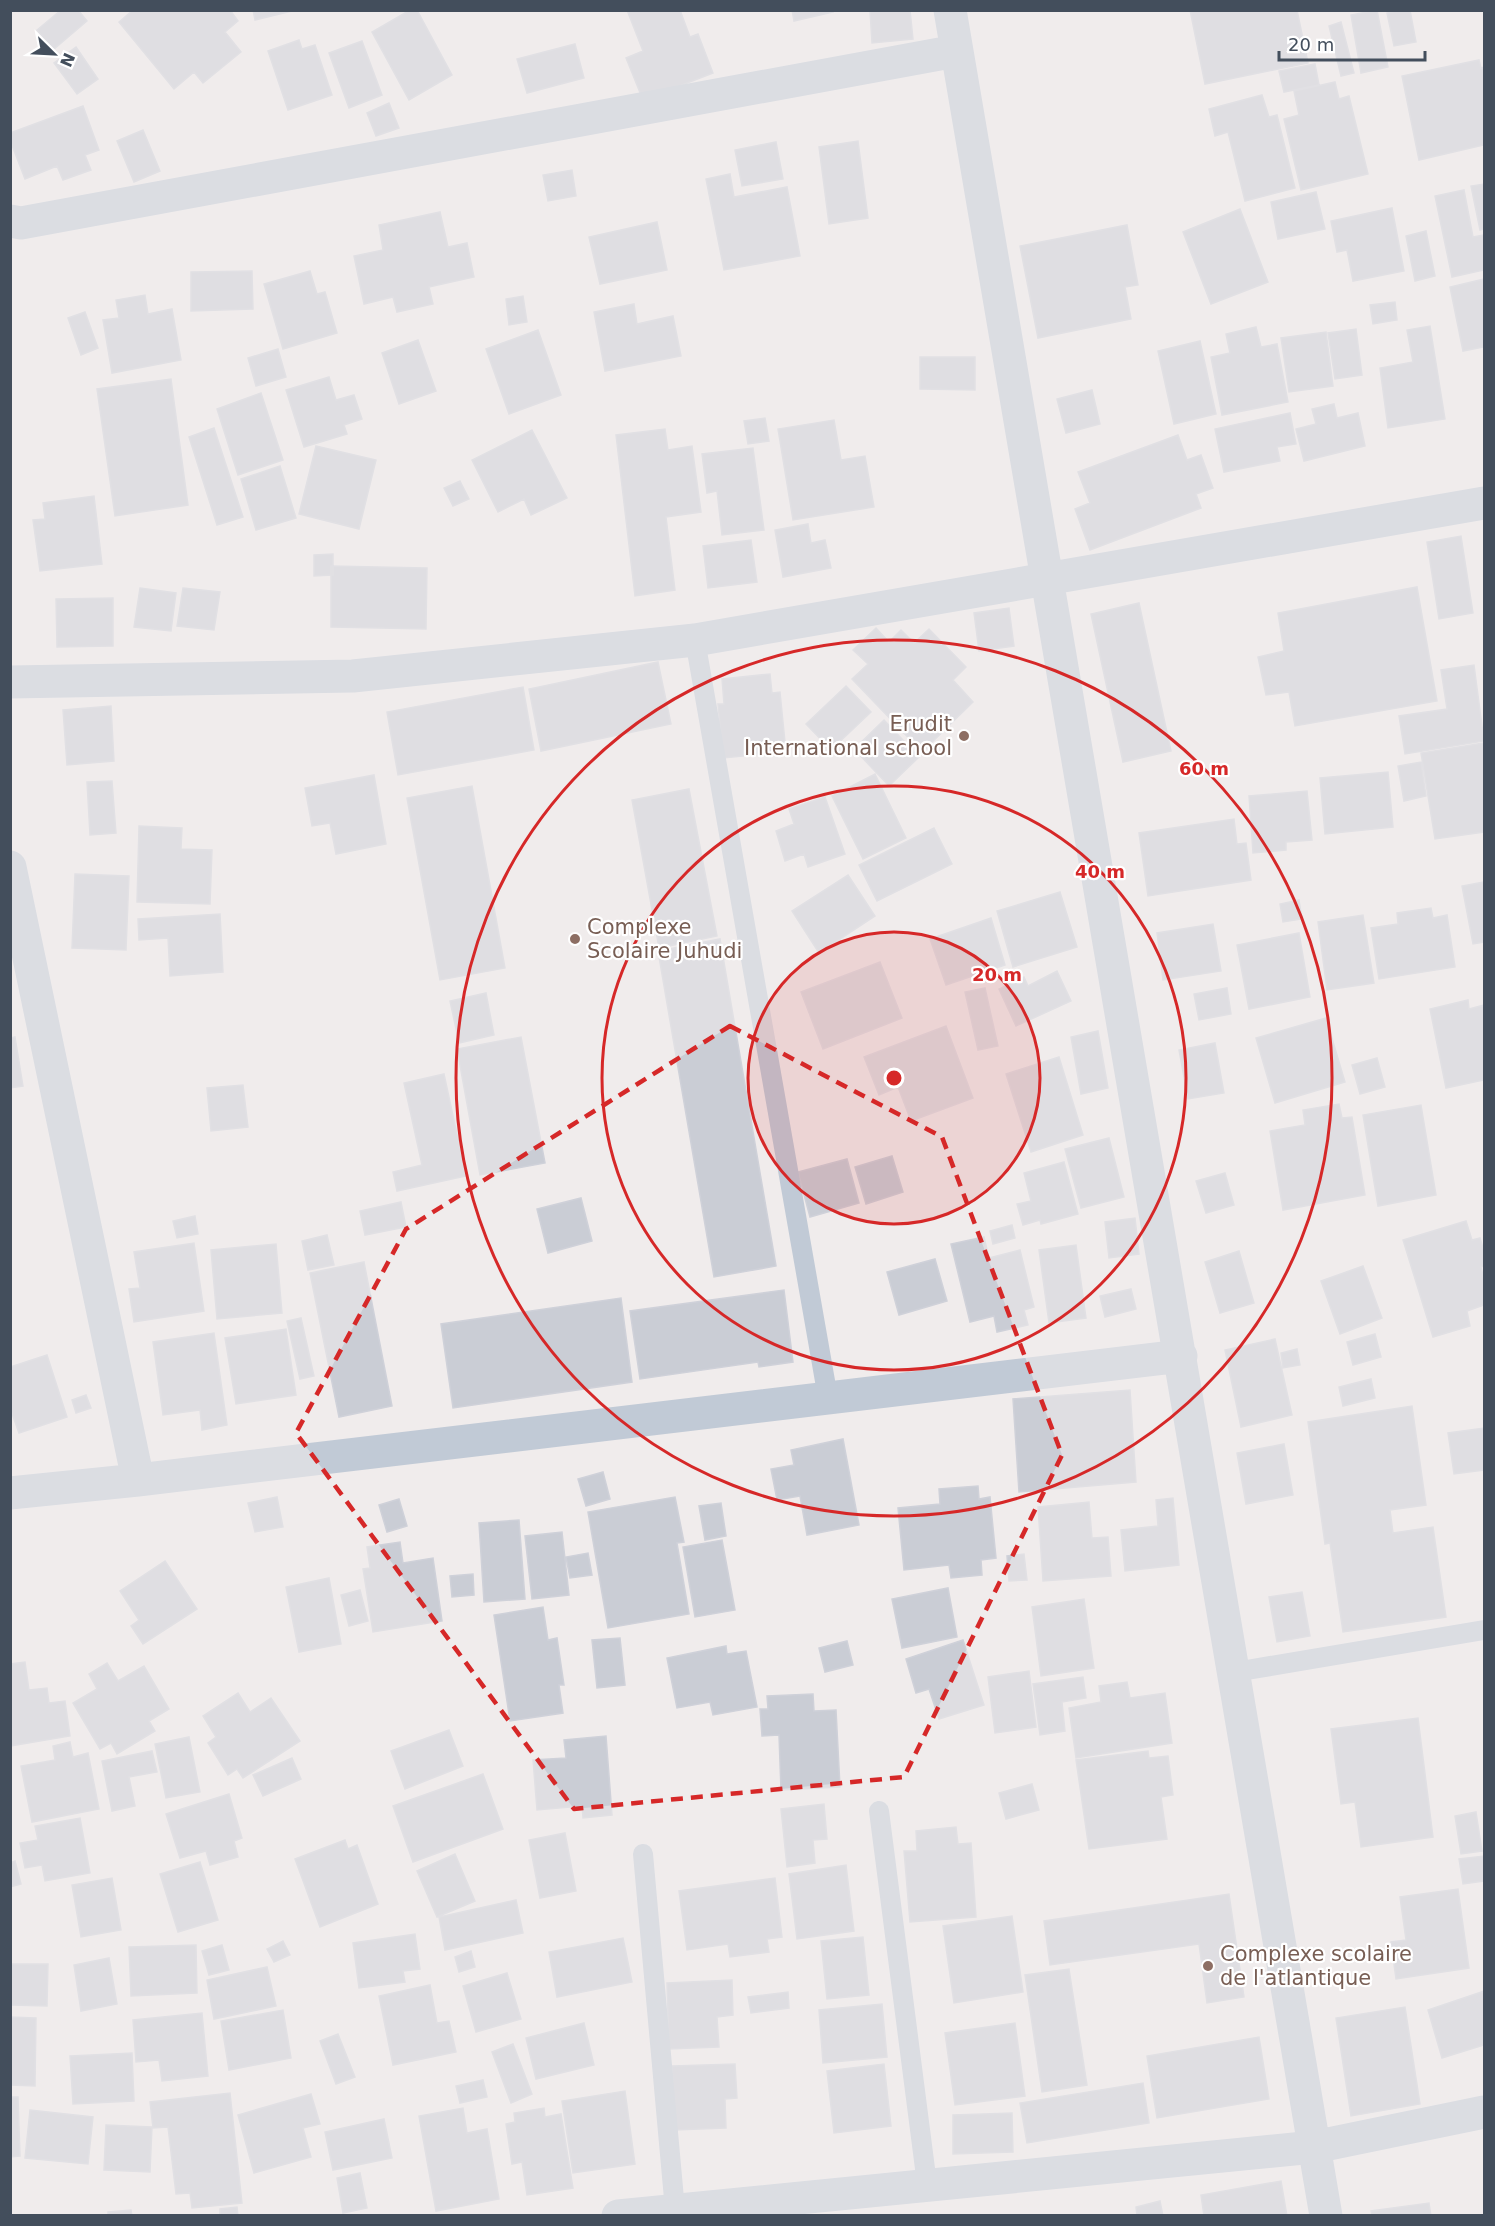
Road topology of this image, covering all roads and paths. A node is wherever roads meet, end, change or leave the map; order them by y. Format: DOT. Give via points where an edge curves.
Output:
graph roads {
  1 [pos="950,10"];
  2 [pos="956,51"];
  3 [pos="10,221"];
  4 [pos="1485,503"];
  5 [pos="1048,580"];
  6 [pos="694,640"];
  7 [pos="10,682"];
  8 [pos="10,867"];
  9 [pos="1181,1356"];
  10 [pos="828,1398"];
  11 [pos="138,1480"];
  12 [pos="10,1493"];
  13 [pos="1485,1630"];
  14 [pos="1235,1672"];
  15 [pos="879,1811"];
  16 [pos="643,1854"];
  17 [pos="1485,2112"];
  18 [pos="1314,2147"];
  19 [pos="927,2184"];
  20 [pos="675,2210"];
  21 [pos="618,2216"];
  22 [pos="1326,2216"];
  1 -- 2 [label="street"];
  2 -- 3 [label="street" via="21,223"];
  2 -- 5 [label="street"];
  4 -- 5 [label="street"];
  5 -- 6 [label="street"];
  5 -- 9 [label="street"];
  6 -- 7 [label="street" via="353,676"];
  6 -- 10 [label="lane"];
  8 -- 11 [label="street"];
  9 -- 10 [label="street"];
  9 -- 14 [label="street"];
  10 -- 11 [label="street"];
  11 -- 12 [label="street"];
  13 -- 14 [label="lane"];
  14 -- 18 [label="street"];
  15 -- 19 [label="lane"];
  16 -- 20 [label="lane"];
  17 -- 18 [label="street"];
  18 -- 19 [label="street"];
  18 -- 22 [label="street"];
  19 -- 20 [label="street"];
  20 -- 21 [label="street"];
}
